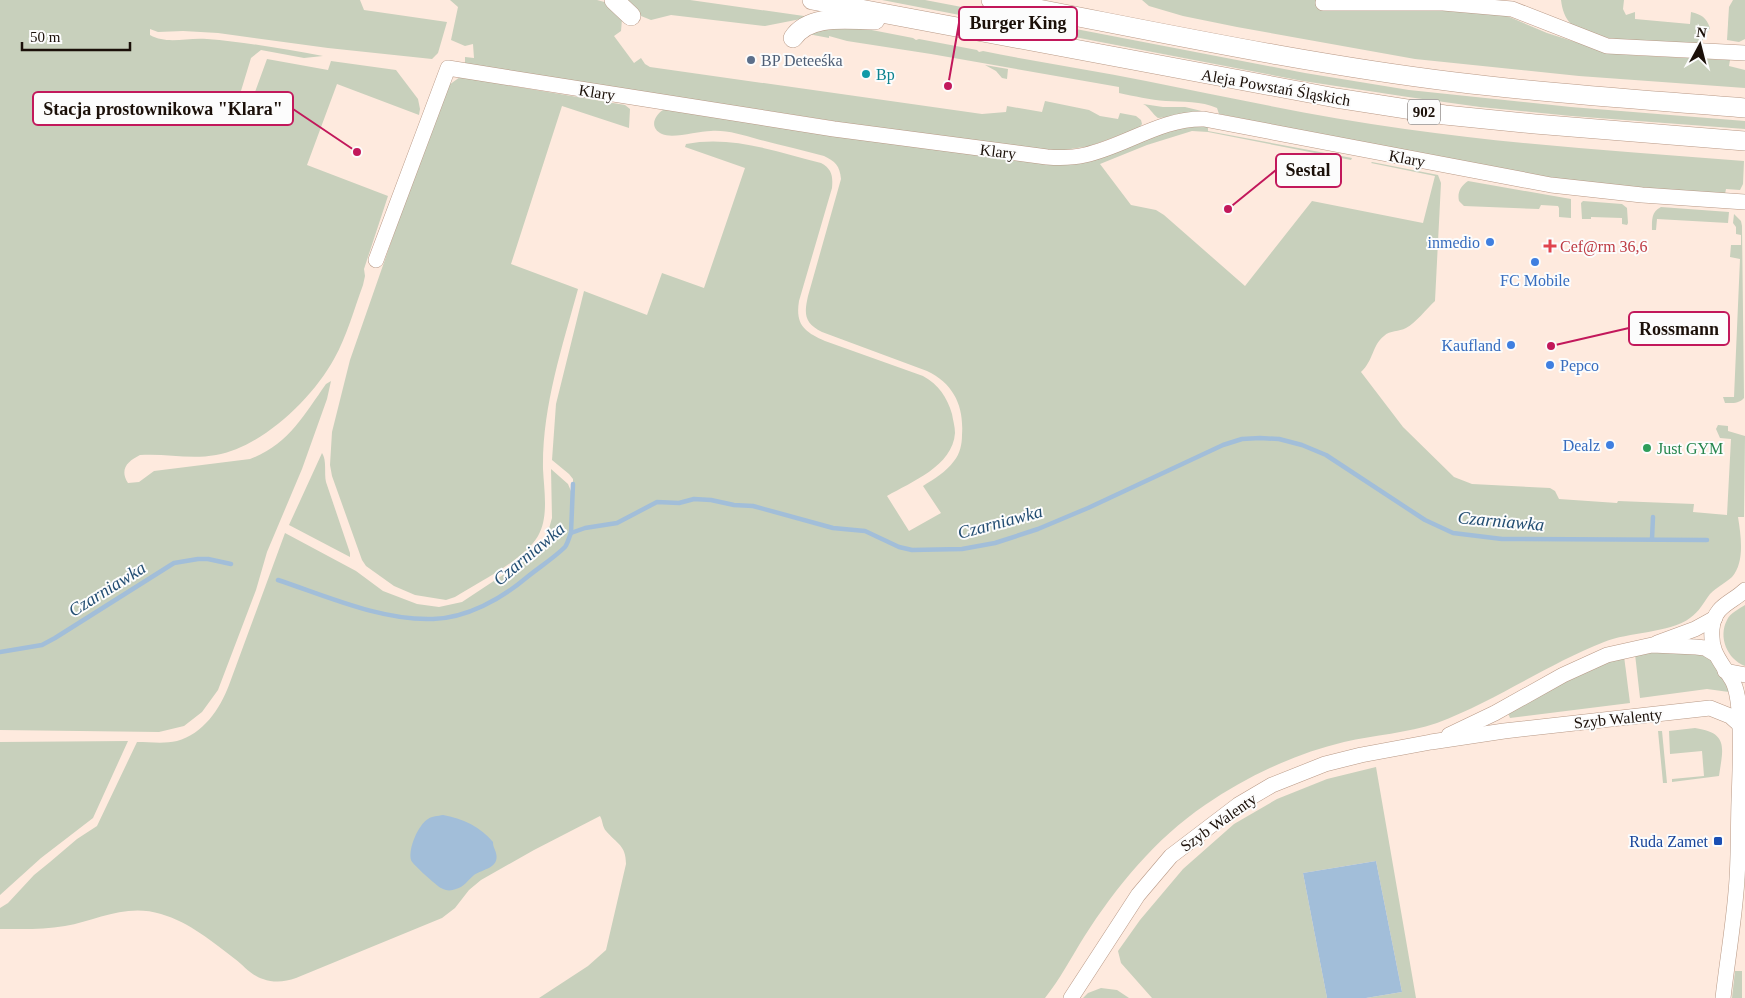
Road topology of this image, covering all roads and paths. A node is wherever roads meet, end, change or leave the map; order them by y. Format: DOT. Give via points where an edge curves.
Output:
graph roads {
  1 [pos="614,0"];
  2 [pos="812,0"];
  3 [pos="991,0"];
  4 [pos="1323,3"];
  5 [pos="631,16"];
  6 [pos="922,20"];
  7 [pos="792,38"];
  8 [pos="1745,53"];
  9 [pos="1745,96"];
  10 [pos="1643,100"];
  11 [pos="1745,108"];
  12 [pos="1608,131"];
  13 [pos="1745,141"];
  14 [pos="1745,154"];
  15 [pos="1745,202"];
  16 [pos="376,260"];
  17 [pos="1745,590"];
  18 [pos="1715,618"];
  19 [pos="1652,645"];
  20 [pos="1715,654"];
  21 [pos="1725,671"];
  22 [pos="1745,675"];
  23 [pos="1740,725"];
  24 [pos="1432,742"];
  25 [pos="1071,998"];
  26 [pos="1723,998"];
  1 -- 5 [label="main road"];
  2 -- 6 [label="main road, Aleja Powstań Śląskich / 902"];
  3 -- 10 [label="main road, Aleja Powstań Śląskich / 902" via="1334,65 1541,92"];
  4 -- 8 [label="street" via="1443,3 1512,9 1607,46"];
  6 -- 7 [label="main road" via="817,22 803,27"];
  6 -- 12 [label="main road, Aleja Powstań Śląskich / 902" via="1336,98 1445,115"];
  9 -- 10 [label="main road"];
  10 -- 11 [label="main road, Aleja Powstań Śląskich / 902"];
  12 -- 13 [label="main road, Aleja Powstań Śląskich / 902"];
  12 -- 14 [label="main road"];
  15 -- 16 [label="street, Klary" via="1566,188 1204,119 1177,121 1087,155 1047,157 843,131 448,68"];
  17 -- 18 [label="street" via="1724,604"];
  18 -- 19 [label="street, Szyb Walenty"];
  18 -- 20 [label="street" via="1712,627"];
  19 -- 20 [label="street, Szyb Walenty" via="1705,648"];
  19 -- 24 [label="street, Szyb Walenty" via="1590,662 1495,713"];
  20 -- 21 [label="street"];
  21 -- 22 [label="street"];
  21 -- 23 [label="street" via="1733,681"];
  23 -- 24 [label="street, Szyb Walenty" via="1730,716 1710,708"];
  23 -- 26 [label="street" via="1736,891"];
  24 -- 25 [label="street, Szyb Walenty" via="1325,764 1272,785 1238,804 1171,856 1138,895"];
}
